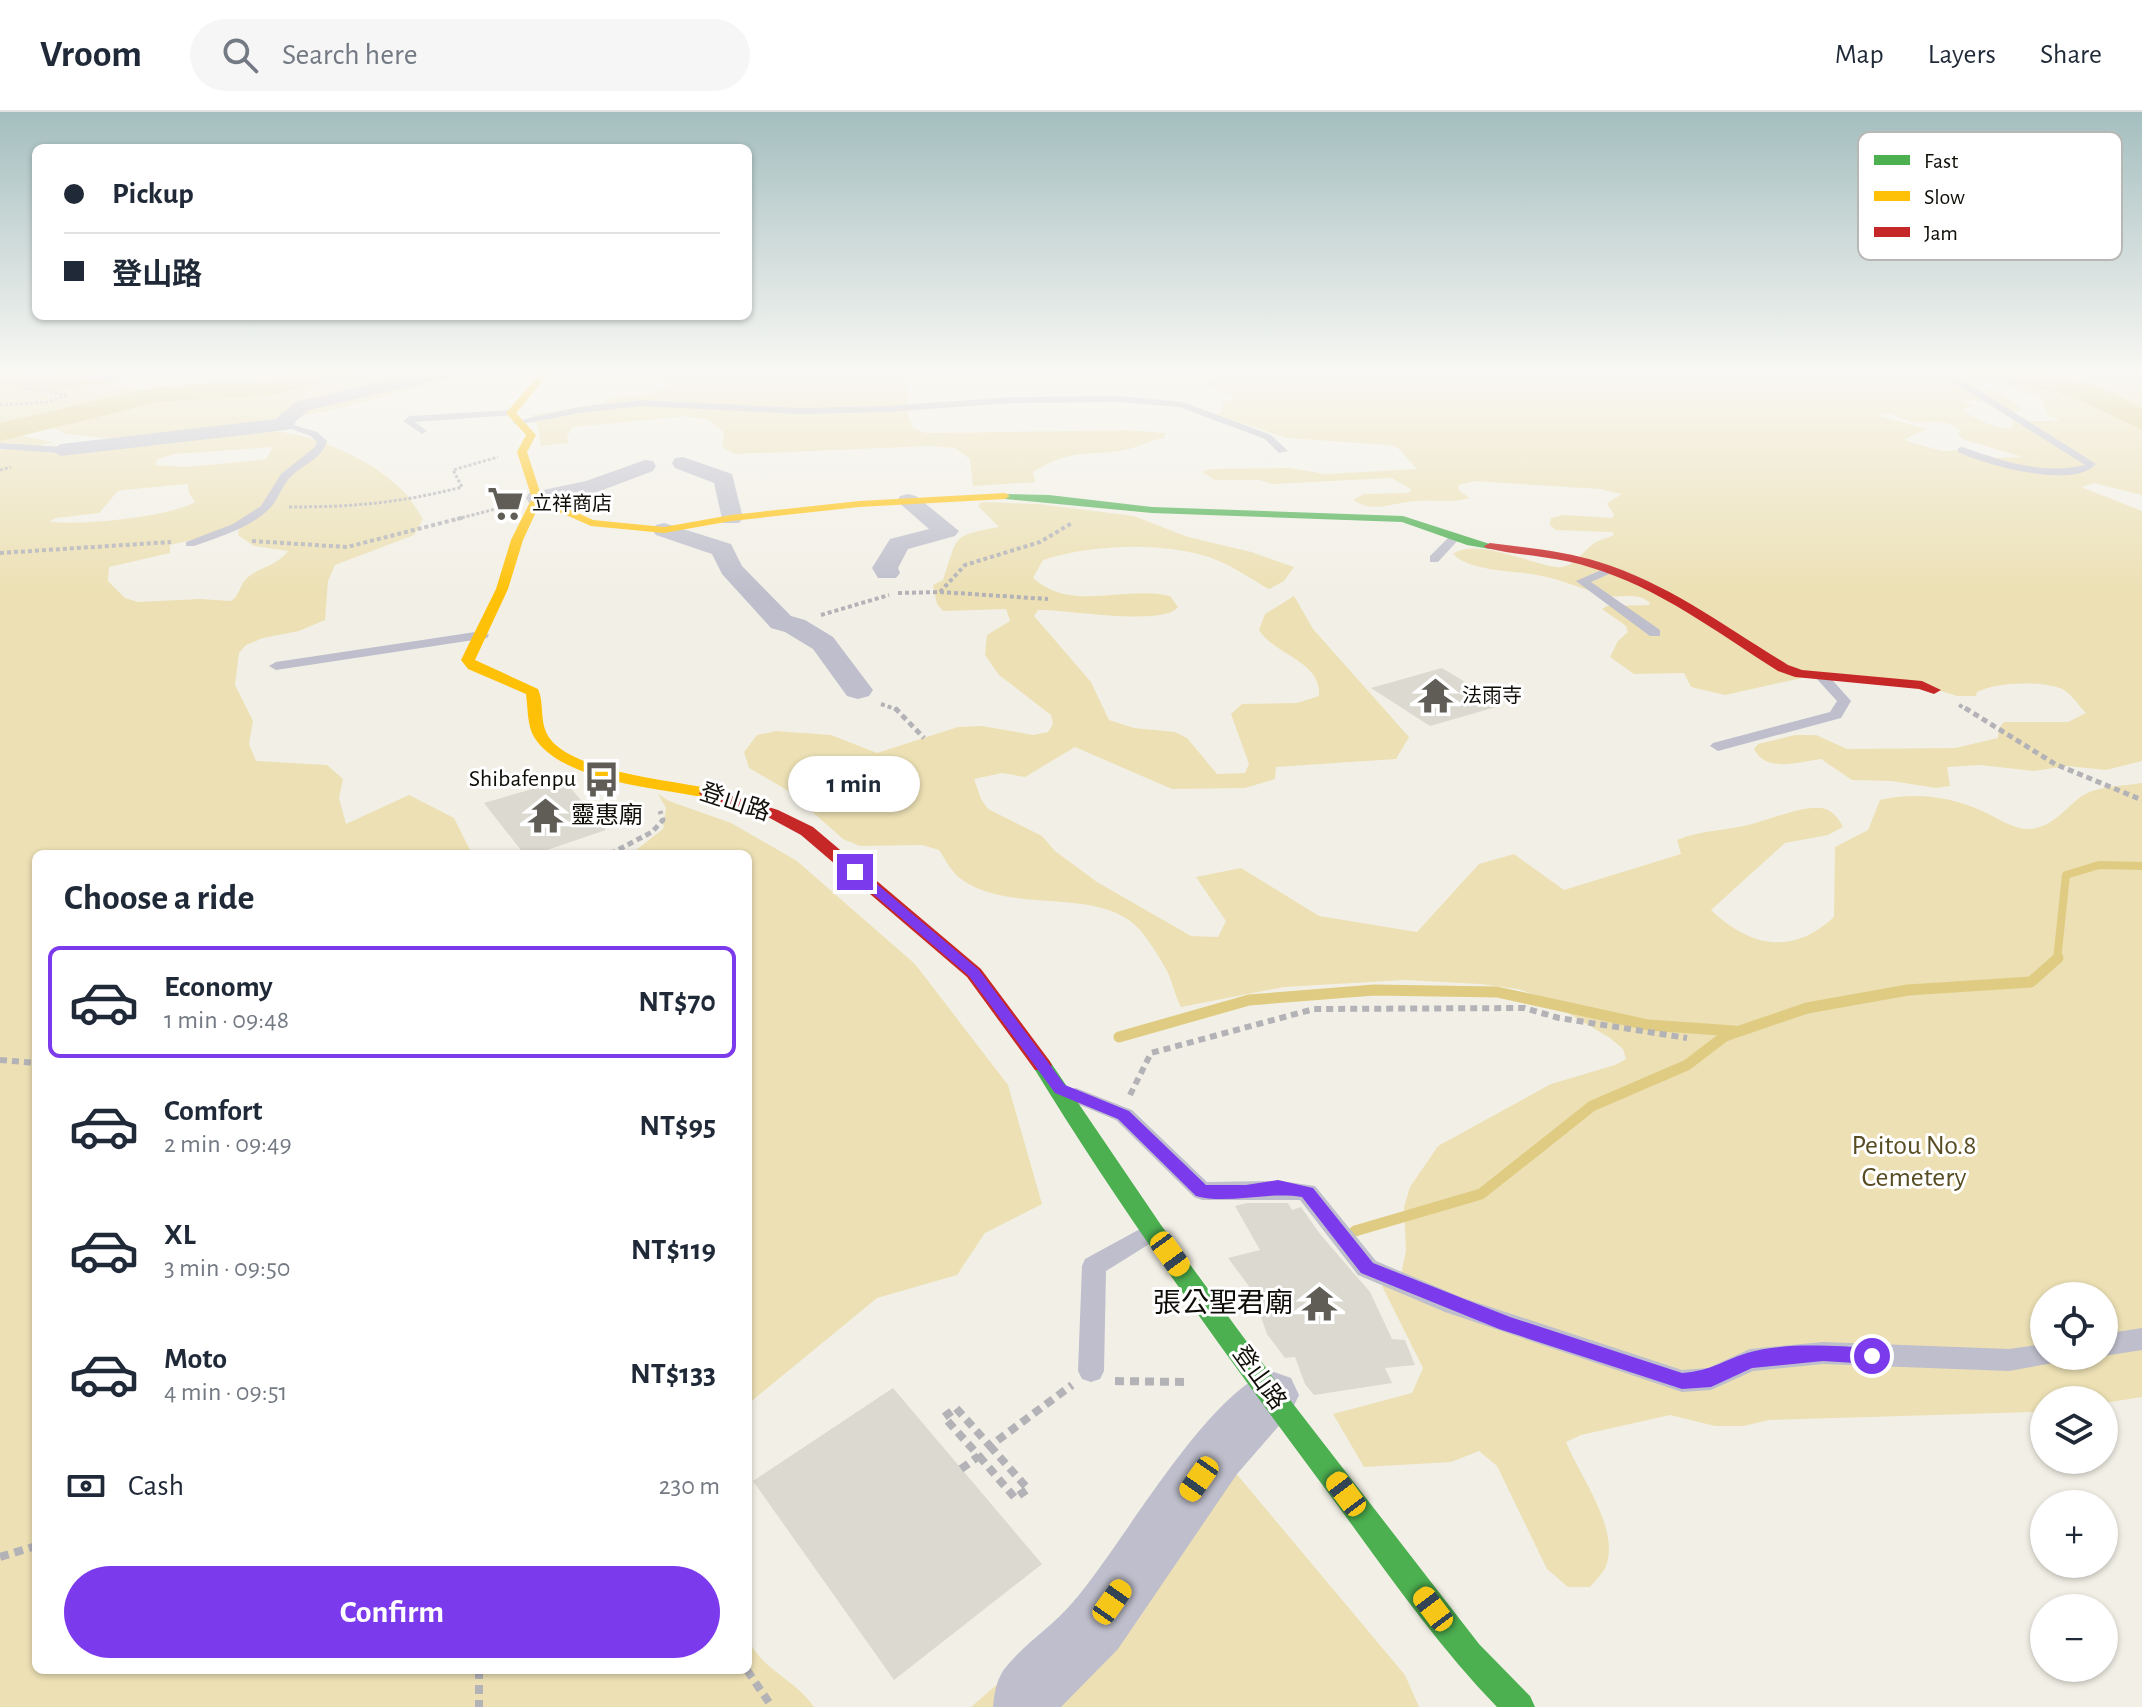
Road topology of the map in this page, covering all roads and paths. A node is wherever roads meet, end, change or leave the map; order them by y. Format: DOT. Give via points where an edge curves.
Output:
graph roads {
  1 [pos="109,444"];
  2 [pos="321,444"];
  3 [pos="526,444"];
  4 [pos="1276,444"];
  5 [pos="2055,444"];
  6 [pos="0,446"];
  7 [pos="61,450"];
  8 [pos="1962,450"];
  9 [pos="1283,451"];
  10 [pos="522,452"];
  11 [pos="683,463"];
  12 [pos="645,466"];
  13 [pos="908,501"];
  14 [pos="535,503"];
  15 [pos="1100,506"];
  16 [pos="503,507"];
  17 [pos="265,508"];
  18 [pos="731,518"];
  19 [pos="414,527"];
  20 [pos="664,530"];
  21 [pos="1454,538"];
  22 [pos="190,544"];
  23 [pos="1434,559"];
  24 [pos="1612,570"];
  25 [pos="887,573"];
  26 [pos="940,592"];
  27 [pos="1048,599"];
  28 [pos="795,626"];
  29 [pos="1655,633"];
  30 [pos="482,635"];
  31 [pos="276,666"];
  32 [pos="1822,677"];
  33 [pos="858,690"];
  34 [pos="1934,690"];
  35 [pos="1976,715"];
  36 [pos="924,738"];
  37 [pos="1718,746"];
  38 [pos="640,782"];
  39 [pos="2142,800"];
  40 [pos="618,850"];
  41 [pos="1687,1038"];
  42 [pos="0,1060"];
  43 [pos="32,1063"];
  44 [pos="1060,1089"];
  45 [pos="1124,1115"];
  46 [pos="1153,1231"];
  47 [pos="2142,1339"];
  48 [pos="2118,1343"];
  49 [pos="2030,1357"];
  50 [pos="1091,1371"];
  51 [pos="1184,1382"];
  52 [pos="1271,1395"];
  53 [pos="990,1446"];
  54 [pos="979,1456"];
  55 [pos="961,1469"];
  56 [pos="32,1547"];
  57 [pos="0,1557"];
  58 [pos="479,1674"];
  59 [pos="750,1674"];
  60 [pos="1481,1681"];
  61 [pos="479,1707"];
  62 [pos="772,1707"];
  63 [pos="1027,1707"];
  64 [pos="1519,1707"];
  1 -- 7 [label="street"];
  2 -- 17 [label="lane" via="285,476"];
  3 -- 10 [label="street"];
  4 -- 9 [label="lane"];
  5 -- 8 [label="lane" via="2091,464 2041,473 1983,461"];
  6 -- 7 [label="lane"];
  10 -- 14 [label="street"];
  10 -- 17 [label="path" via="464,464 453,470 462,487 406,501"];
  11 -- 18 [label="street" via="724,479"];
  12 -- 14 [label="street"];
  13 -- 15 [label="street" via="993,496"];
  13 -- 18 [label="street"];
  13 -- 25 [label="street" via="947,531 899,544"];
  14 -- 20 [label="street" via="591,523"];
  14 -- 30 [label="street, 登山路"];
  15 -- 21 [label="street" via="1379,516"];
  15 -- 26 [label="path" via="1040,542 965,565"];
  16 -- 19 [label="path"];
  17 -- 22 [label="lane" via="237,526"];
  18 -- 20 [label="street"];
  20 -- 28 [label="street" via="722,549 731,569 781,622"];
  21 -- 23 [label="lane"];
  21 -- 24 [label="street" via="1578,559"];
  24 -- 29 [label="lane" via="1582,581"];
  24 -- 32 [label="street" via="1783,668"];
  26 -- 27 [label="path"];
  26 -- 28 [label="path" via="896,593 831,610"];
  28 -- 33 [label="street" via="823,643"];
  30 -- 31 [label="lane"];
  30 -- 38 [label="street, 登山路" via="468,660 533,692 539,733 552,749"];
  32 -- 34 [label="street"];
  32 -- 37 [label="lane" via="1844,701 1836,715"];
  33 -- 36 [label="path" via="867,701 897,709"];
  35 -- 39 [label="path" via="2055,764"];
  38 -- 40 [label="path" via="658,802 663,820"];
  38 -- 44 [label="street, 登山路" via="721,796 807,831 974,973"];
  41 -- 45 [label="path" via="1524,1008 1314,1009 1151,1053"];
  42 -- 43 [label="path"];
  44 -- 45 [label="lane"];
  44 -- 46 [label="street, 登山路"];
  45 -- 49 [label="lane" via="1202,1191 1278,1187 1307,1192 1367,1268 1467,1309 1682,1381 1711,1379 1750,1360 1823,1353"];
  46 -- 50 [label="lane" via="1094,1266"];
  46 -- 52 [label="street, 登山路"];
  47 -- 48 [label="lane"];
  50 -- 51 [label="path" via="1108,1380"];
  50 -- 53 [label="path"];
  52 -- 60 [label="street, 登山路"];
  52 -- 63 [label="street" via="1216,1455 1095,1626 1028,1692"];
  53 -- 54 [label="path" via="956,1408 944,1417"];
  53 -- 54 [label="path" via="1028,1489 1015,1498"];
  54 -- 55 [label="path"];
  56 -- 57 [label="path"];
  58 -- 61 [label="path"];
  59 -- 62 [label="path"];
  60 -- 64 [label="street, 登山路"];
}
